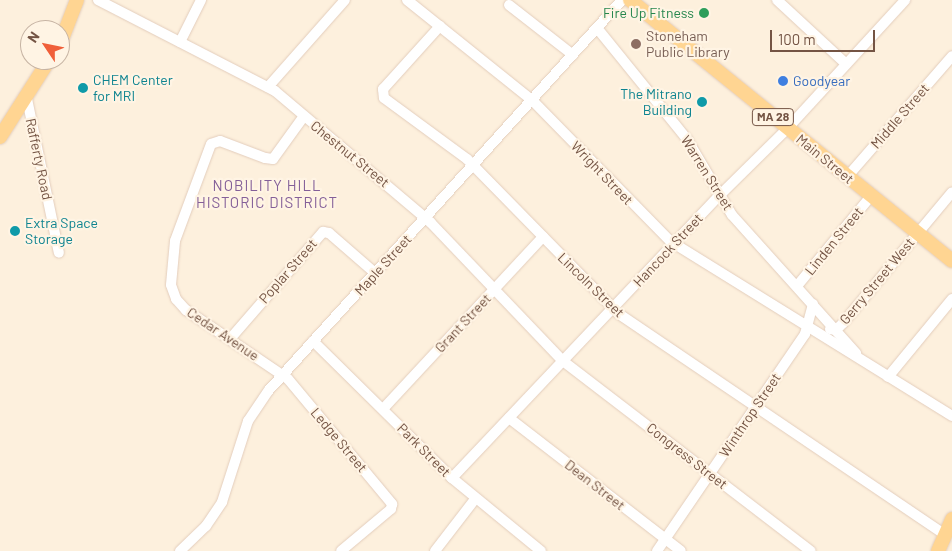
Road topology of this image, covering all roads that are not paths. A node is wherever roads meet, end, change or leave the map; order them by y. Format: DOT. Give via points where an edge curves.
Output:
graph roads {
  1 [pos="78,0"];
  2 [pos="98,0"];
  3 [pos="201,0"];
  4 [pos="345,0"];
  5 [pos="408,0"];
  6 [pos="622,0"];
  7 [pos="630,0"];
  8 [pos="777,0"];
  9 [pos="904,0"];
  10 [pos="419,4"];
  11 [pos="509,5"];
  12 [pos="70,20"];
  13 [pos="440,26"];
  14 [pos="597,28"];
  15 [pos="180,42"];
  16 [pos="573,55"];
  17 [pos="952,56"];
  18 [pos="846,64"];
  19 [pos="42,70"];
  20 [pos="268,87"];
  21 [pos="26,94"];
  22 [pos="532,100"];
  23 [pos="304,116"];
  24 [pos="787,129"];
  25 [pos="0,137"];
  26 [pos="474,165"];
  27 [pos="848,177"];
  28 [pos="952,192"];
  29 [pos="719,196"];
  30 [pos="870,196"];
  31 [pos="425,218"];
  32 [pos="918,233"];
  33 [pos="543,237"];
  34 [pos="674,244"];
  35 [pos="59,253"];
  36 [pos="952,261"];
  37 [pos="375,273"];
  38 [pos="797,286"];
  39 [pos="495,288"];
  40 [pos="952,299"];
  41 [pos="812,304"];
  42 [pos="613,309"];
  43 [pos="809,328"];
  44 [pos="836,330"];
  45 [pos="230,340"];
  46 [pos="313,340"];
  47 [pos="861,360"];
  48 [pos="563,361"];
  49 [pos="282,374"];
  50 [pos="888,377"];
  51 [pos="755,408"];
  52 [pos="383,409"];
  53 [pos="952,416"];
  54 [pos="509,418"];
  55 [pos="710,474"];
  56 [pos="452,478"];
  57 [pos="476,499"];
  58 [pos="952,519"];
  59 [pos="945,536"];
  60 [pos="665,539"];
  61 [pos="537,550"];
  62 [pos="806,550"];
  63 [pos="180,551"];
  64 [pos="341,551"];
  65 [pos="435,551"];
  66 [pos="656,551"];
  67 [pos="681,551"];
  68 [pos="938,551"];
  1 -- 12 [label="main road"];
  2 -- 15 [label="street, Chestnut Street"];
  3 -- 15 [label="street"];
  4 -- 20 [label="street"];
  5 -- 10 [label="street, Wright Street"];
  6 -- 14 [label="street, Maple Street"];
  7 -- 24 [label="main road, Main Street / MA 28"];
  8 -- 18 [label="street"];
  9 -- 18 [label="street, Hancock Street"];
  10 -- 13 [label="street, Wright Street"];
  11 -- 16 [label="street"];
  13 -- 22 [label="street, Wright Street"];
  13 -- 26 [label="street, Lincoln Street" via="382,94"];
  14 -- 16 [label="street, Maple Street"];
  14 -- 29 [label="street, Warren Street" via="687,139"];
  15 -- 20 [label="street, Chestnut Street"];
  16 -- 22 [label="street, Maple Street"];
  17 -- 27 [label="street, Middle Street"];
  18 -- 24 [label="street, Hancock Street"];
  19 -- 21 [label="main road"];
  20 -- 23 [label="street, Chestnut Street"];
  21 -- 25 [label="main road"];
  21 -- 35 [label="street, Rafferty Road"];
  22 -- 26 [label="street, Maple Street"];
  22 -- 34 [label="street, Wright Street"];
  23 -- 31 [label="street, Chestnut Street"];
  23 -- 45 [label="street, Cedar Avenue" via="273,159 220,141 212,143 178,232 171,268 174,296 186,310"];
  24 -- 27 [label="main road, Main Street / MA 28"];
  24 -- 29 [label="street, Hancock Street"];
  26 -- 31 [label="street, Maple Street"];
  26 -- 33 [label="street, Lincoln Street"];
  27 -- 30 [label="main road, Main Street / MA 28"];
  28 -- 32 [label="street, Gerry Street West"];
  29 -- 34 [label="street, Hancock Street"];
  29 -- 38 [label="street, Warren Street"];
  30 -- 32 [label="main road, Main Street / MA 28"];
  30 -- 38 [label="street, Linden Street"];
  31 -- 37 [label="street, Maple Street"];
  31 -- 39 [label="street, Chestnut Street"];
  32 -- 36 [label="main road, Main Street / MA 28"];
  32 -- 44 [label="street, Gerry Street West"];
  33 -- 39 [label="street, Grant Street"];
  33 -- 42 [label="street, Lincoln Street"];
  34 -- 42 [label="street, Hancock Street"];
  34 -- 43 [label="street, Wright Street"];
  37 -- 45 [label="street, Poplar Street" via="329,233 322,232"];
  37 -- 46 [label="street, Maple Street"];
  38 -- 41 [label="street, Warren Street"];
  39 -- 48 [label="street, Chestnut Street"];
  39 -- 52 [label="street, Grant Street"];
  40 -- 50 [label="street"];
  41 -- 43 [label="street, Winthrop Street"];
  41 -- 44 [label="street, Warren Street"];
  42 -- 48 [label="street, Hancock Street"];
  42 -- 51 [label="street, Lincoln Street"];
  43 -- 44 [label="street"];
  43 -- 47 [label="street, Warren Street"];
  43 -- 51 [label="street, Winthrop Street"];
  44 -- 47 [label="street, Warren Street"];
  45 -- 49 [label="street, Cedar Avenue"];
  46 -- 49 [label="street, Maple Street"];
  46 -- 52 [label="street, Park Street"];
  47 -- 50 [label="street, Warren Street"];
  48 -- 54 [label="street, Hancock Street"];
  48 -- 55 [label="street, Congress Street"];
  49 -- 63 [label="street, Maple Street" via="248,420 222,502 206,526"];
  49 -- 64 [label="street, Ledge Street" via="357,460 392,507"];
  50 -- 53 [label="street, Warren Street"];
  51 -- 55 [label="street, Winthrop Street"];
  51 -- 59 [label="street, Lincoln Street"];
  52 -- 56 [label="street, Park Street"];
  54 -- 56 [label="street, Hancock Street"];
  54 -- 60 [label="street, Dean Street"];
  55 -- 60 [label="street, Winthrop Street"];
  55 -- 62 [label="street, Congress Street"];
  56 -- 57 [label="street, Park Street"];
  57 -- 61 [label="street, Park Street"];
  57 -- 65 [label="street"];
  58 -- 59 [label="main road"];
  59 -- 68 [label="main road"];
  60 -- 66 [label="street, Winthrop Street"];
  60 -- 67 [label="street, Dean Street"];
}
